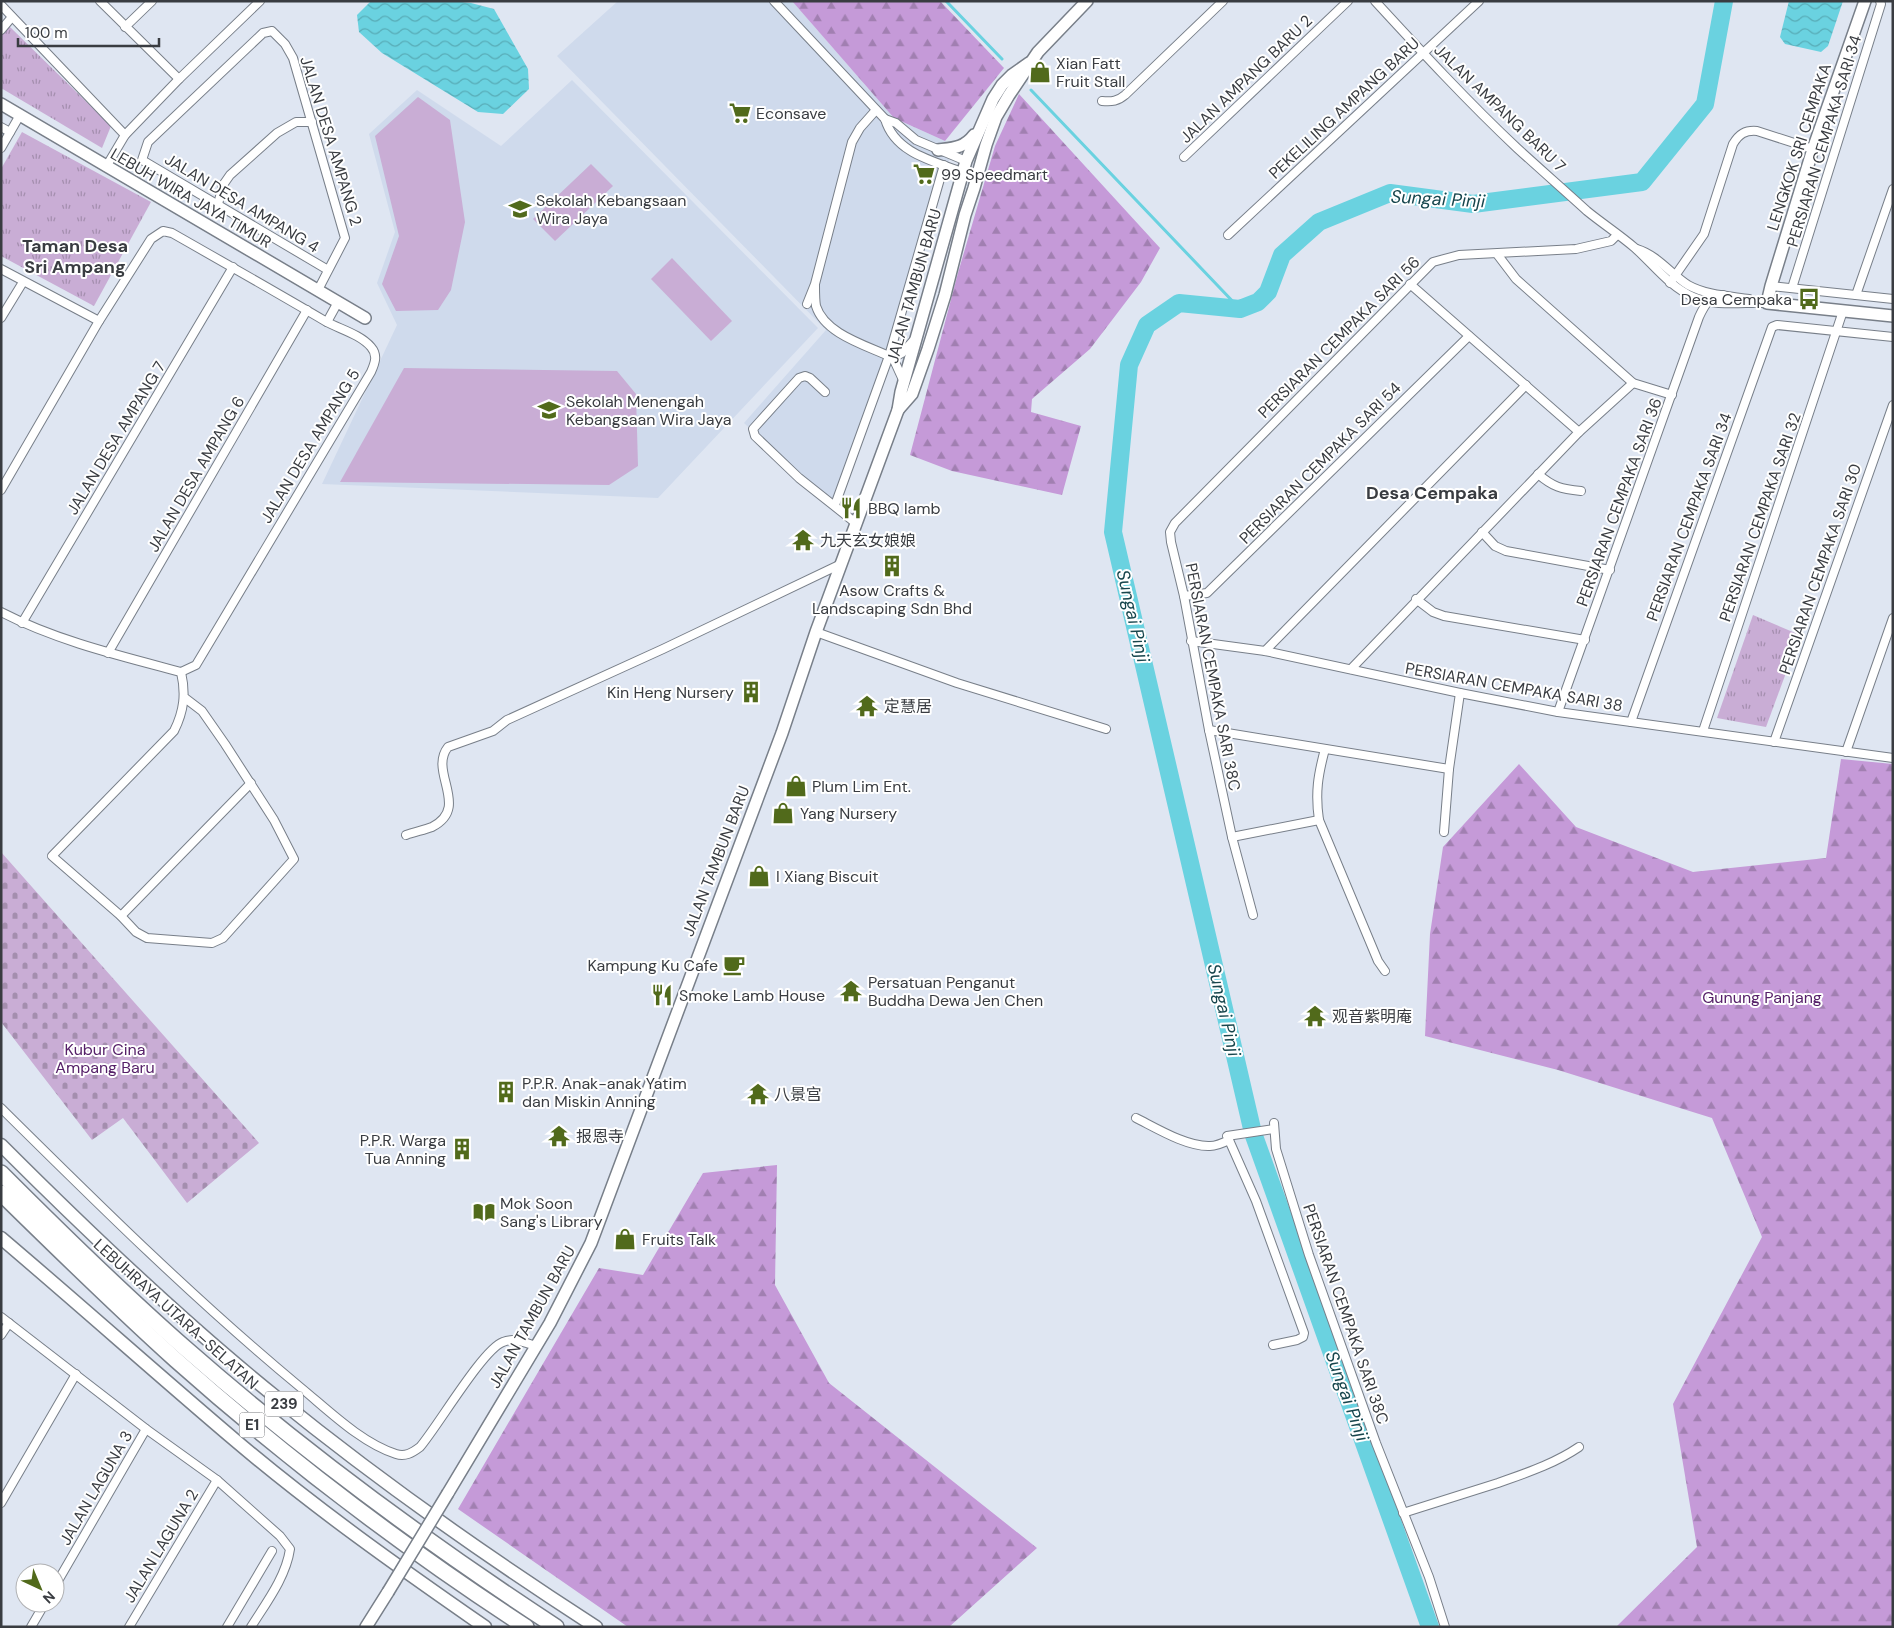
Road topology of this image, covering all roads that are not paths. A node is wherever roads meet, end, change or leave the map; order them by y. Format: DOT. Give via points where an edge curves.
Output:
graph roads {
  1 [pos="100,1"];
  2 [pos="152,1"];
  3 [pos="260,1"];
  4 [pos="774,1"];
  5 [pos="1087,1"];
  6 [pos="1223,1"];
  7 [pos="1348,1"];
  8 [pos="1375,1"];
  9 [pos="1479,1"];
  10 [pos="1865,1"];
  11 [pos="1880,1"];
  12 [pos="1,5"];
  13 [pos="12,17"];
  14 [pos="125,27"];
  15 [pos="1,30"];
  16 [pos="1423,52"];
  17 [pos="1029,63"];
  18 [pos="179,79"];
  19 [pos="1009,95"];
  20 [pos="1102,101"];
  21 [pos="1,104"];
  22 [pos="876,110"];
  23 [pos="20,115"];
  24 [pos="885,120"];
  25 [pos="312,122"];
  26 [pos="982,123"];
  27 [pos="1,127"];
  28 [pos="10,132"];
  29 [pos="125,135"];
  30 [pos="1,148"];
  31 [pos="1813,149"];
  32 [pos="938,150"];
  33 [pos="1184,157"];
  34 [pos="142,160"];
  35 [pos="944,165"];
  36 [pos="106,166"];
  37 [pos="966,166"];
  38 [pos="1893,188"];
  39 [pos="218,204"];
  40 [pos="965,215"];
  41 [pos="1228,235"];
  42 [pos="1617,235"];
  43 [pos="1635,248"];
  44 [pos="1497,254"];
  45 [pos="233,267"];
  46 [pos="1,269"];
  47 [pos="328,270"];
  48 [pos="1678,277"];
  49 [pos="23,282"];
  50 [pos="1670,283"];
  51 [pos="815,284"];
  52 [pos="1410,284"];
  53 [pos="1771,286"];
  54 [pos="1792,288"];
  55 [pos="318,290"];
  56 [pos="1723,295"];
  57 [pos="1856,295"];
  58 [pos="1893,299"];
  59 [pos="1708,301"];
  60 [pos="338,302"];
  61 [pos="1754,303"];
  62 [pos="1767,303"];
  63 [pos="807,304"];
  64 [pos="307,310"];
  65 [pos="1844,311"];
  66 [pos="1893,316"];
  67 [pos="1,318"];
  68 [pos="366,318"];
  69 [pos="99,321"];
  70 [pos="327,322"];
  71 [pos="1838,331"];
  72 [pos="918,334"];
  73 [pos="1469,336"];
  74 [pos="1893,337"];
  75 [pos="891,357"];
  76 [pos="904,382"];
  77 [pos="1633,383"];
  78 [pos="1526,385"];
  79 [pos="825,392"];
  80 [pos="1672,395"];
  81 [pos="1893,404"];
  82 [pos="898,410"];
  83 [pos="1579,432"];
  84 [pos="1538,474"];
  85 [pos="1,490"];
  86 [pos="1581,491"];
  87 [pos="835,505"];
  88 [pos="1175,523"];
  89 [pos="857,524"];
  90 [pos="1482,532"];
  91 [pos="841,564"];
  92 [pos="1610,570"];
  93 [pos="1184,596"];
  94 [pos="1416,600"];
  95 [pos="1,612"];
  96 [pos="1893,618"];
  97 [pos="22,623"];
  98 [pos="816,632"];
  99 [pos="1584,640"];
  100 [pos="1191,642"];
  101 [pos="1265,651"];
  102 [pos="108,653"];
  103 [pos="1351,669"];
  104 [pos="181,672"];
  105 [pos="1460,693"];
  106 [pos="185,698"];
  107 [pos="1558,712"];
  108 [pos="1631,722"];
  109 [pos="1106,729"];
  110 [pos="1209,730"];
  111 [pos="1703,731"];
  112 [pos="1774,742"];
  113 [pos="1325,749"];
  114 [pos="1846,752"];
  115 [pos="1893,758"];
  116 [pos="1449,769"];
  117 [pos="251,783"];
  118 [pos="1319,820"];
  119 [pos="1444,832"];
  120 [pos="406,835"];
  121 [pos="1232,837"];
  122 [pos="1253,915"];
  123 [pos="121,916"];
  124 [pos="1385,971"];
  125 [pos="1,1108"];
  126 [pos="1136,1118"];
  127 [pos="1229,1140"];
  128 [pos="1,1145"];
  129 [pos="1,1173"];
  130 [pos="1,1193"];
  131 [pos="1,1238"];
  132 [pos="1,1317"];
  133 [pos="9,1323"];
  134 [pos="1,1335"];
  135 [pos="1273,1345"];
  136 [pos="536,1346"];
  137 [pos="76,1374"];
  138 [pos="146,1429"];
  139 [pos="1579,1447"];
  140 [pos="217,1480"];
  141 [pos="1,1503"];
  142 [pos="1403,1512"];
  143 [pos="272,1551"];
  144 [pos="65,1569"];
  145 [pos="39,1613"];
  146 [pos="31,1627"];
  147 [pos="129,1627"];
  148 [pos="226,1627"];
  149 [pos="251,1627"];
  150 [pos="366,1627"];
  151 [pos="485,1627"];
  152 [pos="526,1627"];
  153 [pos="556,1627"];
  154 [pos="596,1627"];
  155 [pos="1445,1627"];
  1 -- 14 [label="street"];
  2 -- 14 [label="street"];
  3 -- 18 [label="street"];
  4 -- 22 [label="street"];
  5 -- 17 [label="main road"];
  6 -- 20 [label="street" via="1119,100"];
  7 -- 33 [label="street, JALAN AMPANG BARU 2"];
  8 -- 16 [label="street, JALAN AMPANG BARU 7"];
  9 -- 16 [label="street, PEKELILING AMPANG BARU"];
  10 -- 31 [label="main road, LENGKOK SRI CEMPAKA"];
  11 -- 54 [label="street, PERSIARAN CEMPAKA SARI 34"];
  12 -- 13 [label="street"];
  13 -- 15 [label="street"];
  13 -- 29 [label="street"];
  14 -- 18 [label="street"];
  16 -- 41 [label="street, PEKELILING AMPANG BARU"];
  16 -- 42 [label="street, JALAN AMPANG BARU 7" via="1517,147"];
  17 -- 19 [label="main road"];
  17 -- 26 [label="main road" via="1002,86"];
  18 -- 29 [label="street"];
  19 -- 37 [label="main road" via="996,108 976,158"];
  19 -- 40 [label="main road" via="989,136"];
  21 -- 23 [label="main road, LEBUH WIRA JAYA TIMUR"];
  22 -- 24 [label="street"];
  22 -- 51 [label="street" via="852,142"];
  23 -- 28 [label="street"];
  23 -- 36 [label="main road, LEBUH WIRA JAYA TIMUR"];
  24 -- 32 [label="street" via="896,123 916,140"];
  24 -- 35 [label="street" via="886,126 909,152"];
  25 -- 34 [label="street, JALAN DESA AMPANG 2" via="294,58 272,31 263,33 148,142"];
  25 -- 39 [label="street" via="296,122 277,133 230,175 223,185"];
  25 -- 47 [label="street, JALAN DESA AMPANG 2" via="345,238"];
  26 -- 32 [label="main road" via="966,144"];
  26 -- 37 [label="main road"];
  27 -- 28 [label="street"];
  28 -- 30 [label="street"];
  29 -- 36 [label="street"];
  31 -- 48 [label="street" via="1757,131 1743,132 1737,137 1704,234"];
  31 -- 53 [label="main road, LENGKOK SRI CEMPAKA"];
  32 -- 37 [label="street"];
  34 -- 39 [label="street, JALAN DESA AMPANG 4"];
  35 -- 37 [label="street"];
  35 -- 75 [label="street"];
  36 -- 55 [label="main road, LEBUH WIRA JAYA TIMUR"];
  37 -- 40 [label="main road"];
  37 -- 72 [label="main road, JALAN TAMBUN BARU"];
  38 -- 57 [label="street"];
  39 -- 47 [label="street, JALAN DESA AMPANG 4"];
  40 -- 82 [label="main road, JALAN TAMBUN BARU" via="928,350 912,394"];
  42 -- 43 [label="street, JALAN AMPANG BARU 7"];
  42 -- 44 [label="street, PERSIARAN CEMPAKA SARI 56" via="1611,241 1576,249"];
  43 -- 48 [label="street"];
  43 -- 50 [label="street"];
  44 -- 52 [label="street, PERSIARAN CEMPAKA SARI 56" via="1459,254 1433,262"];
  44 -- 77 [label="street" via="1516,279"];
  45 -- 64 [label="street, JALAN DESA AMPANG 5"];
  45 -- 69 [label="street, JALAN DESA AMPANG 5" via="172,233 158,233"];
  45 -- 97 [label="street, JALAN DESA AMPANG 7"];
  46 -- 49 [label="street"];
  47 -- 55 [label="street, JALAN DESA AMPANG 2"];
  48 -- 50 [label="street"];
  48 -- 56 [label="street" via="1696,289"];
  48 -- 59 [label="street"];
  49 -- 67 [label="street"];
  49 -- 69 [label="street"];
  50 -- 59 [label="street" via="1693,297"];
  51 -- 63 [label="street"];
  51 -- 75 [label="street" via="816,306 829,326"];
  52 -- 73 [label="street"];
  52 -- 88 [label="street, PERSIARAN CEMPAKA SARI 56"];
  53 -- 54 [label="street"];
  53 -- 62 [label="main road, LENGKOK SRI CEMPAKA"];
  54 -- 57 [label="street"];
  55 -- 60 [label="main road, LEBUH WIRA JAYA TIMUR"];
  56 -- 59 [label="street"];
  56 -- 61 [label="street" via="1749,299"];
  57 -- 58 [label="street"];
  59 -- 61 [label="street"];
  59 -- 80 [label="street, PERSIARAN CEMPAKA SARI 36" via="1699,317"];
  60 -- 68 [label="main road, LEBUH WIRA JAYA TIMUR"];
  60 -- 70 [label="street"];
  61 -- 62 [label="street"];
  62 -- 65 [label="main road"];
  64 -- 70 [label="street, JALAN DESA AMPANG 5"];
  64 -- 102 [label="street, JALAN DESA AMPANG 6"];
  65 -- 66 [label="main road"];
  65 -- 71 [label="street, PERSIARAN CEMPAKA SARI 32"];
  69 -- 85 [label="street"];
  70 -- 104 [label="street, JALAN DESA AMPANG 5" via="364,341 372,348 375,362 196,665"];
  71 -- 74 [label="street"];
  71 -- 108 [label="street, PERSIARAN CEMPAKA SARI 34" via="1772,327"];
  71 -- 111 [label="street, PERSIARAN CEMPAKA SARI 32"];
  72 -- 75 [label="street" via="905,350"];
  72 -- 76 [label="main road, JALAN TAMBUN BARU"];
  73 -- 78 [label="street"];
  73 -- 93 [label="street, PERSIARAN CEMPAKA SARI 54" via="1207,593"];
  75 -- 76 [label="street"];
  75 -- 87 [label="street"];
  76 -- 82 [label="main road, JALAN TAMBUN BARU"];
  77 -- 80 [label="street"];
  77 -- 83 [label="street"];
  78 -- 83 [label="street"];
  78 -- 101 [label="street"];
  79 -- 87 [label="street" via="810,378 798,378 753,429 755,436 799,478"];
  80 -- 92 [label="street, PERSIARAN CEMPAKA SARI 36"];
  81 -- 112 [label="street, PERSIARAN CEMPAKA SARI 30"];
  82 -- 89 [label="main road, JALAN TAMBUN BARU"];
  83 -- 84 [label="street"];
  84 -- 86 [label="street" via="1562,490"];
  84 -- 90 [label="street"];
  87 -- 89 [label="street"];
  88 -- 93 [label="street, PERSIARAN CEMPAKA SARI 38C" via="1170,532"];
  89 -- 91 [label="main road, JALAN TAMBUN BARU"];
  90 -- 92 [label="street" via="1495,546 1506,551"];
  90 -- 94 [label="street"];
  91 -- 98 [label="main road, JALAN TAMBUN BARU"];
  91 -- 120 [label="street" via="507,720 493,731 448,746 443,760 450,802 447,814 433,826"];
  92 -- 99 [label="street, PERSIARAN CEMPAKA SARI 36"];
  93 -- 100 [label="street, PERSIARAN CEMPAKA SARI 38C"];
  94 -- 99 [label="street" via="1444,616"];
  94 -- 103 [label="street"];
  95 -- 97 [label="street"];
  96 -- 114 [label="street"];
  97 -- 102 [label="street"];
  98 -- 109 [label="street" via="957,683"];
  98 -- 136 [label="main road, JALAN TAMBUN BARU" via="782,733 602,1216 578,1271"];
  99 -- 107 [label="street, PERSIARAN CEMPAKA SARI 36"];
  100 -- 101 [label="street, PERSIARAN CEMPAKA SARI 38"];
  100 -- 110 [label="street, PERSIARAN CEMPAKA SARI 38C"];
  101 -- 103 [label="street, PERSIARAN CEMPAKA SARI 38"];
  102 -- 104 [label="street"];
  103 -- 105 [label="street, PERSIARAN CEMPAKA SARI 38"];
  104 -- 106 [label="street"];
  105 -- 107 [label="street, PERSIARAN CEMPAKA SARI 38"];
  105 -- 116 [label="street"];
  106 -- 117 [label="street" via="202,711"];
  106 -- 123 [label="street" via="174,731 52,856"];
  107 -- 108 [label="street, PERSIARAN CEMPAKA SARI 38"];
  108 -- 111 [label="street, PERSIARAN CEMPAKA SARI 38"];
  110 -- 113 [label="street"];
  110 -- 121 [label="street, PERSIARAN CEMPAKA SARI 38C"];
  111 -- 112 [label="street, PERSIARAN CEMPAKA SARI 38"];
  112 -- 114 [label="street, PERSIARAN CEMPAKA SARI 38"];
  113 -- 116 [label="street"];
  113 -- 118 [label="street" via="1317,779"];
  114 -- 115 [label="street, PERSIARAN CEMPAKA SARI 38"];
  116 -- 119 [label="street"];
  117 -- 123 [label="street"];
  117 -- 123 [label="street" via="294,859 223,938 212,943 147,938 136,932"];
  118 -- 121 [label="street"];
  118 -- 124 [label="street"];
  121 -- 122 [label="street, PERSIARAN CEMPAKA SARI 38C"];
  125 -- 136 [label="street" via="131,1236 230,1327 338,1418 383,1449 405,1455 420,1448 489,1352 501,1342 509,1340"];
  126 -- 127 [label="street" via="1189,1142 1207,1146"];
  127 -- 135 [label="street" via="1256,1201 1304,1333 1297,1340"];
  127 -- 142 [label="street, PERSIARAN CEMPAKA SARI 38C" via="1227,1136 1274,1126 1276,1149 1309,1255"];
  128 -- 154 [label="main road, 239" via="145,1284 274,1396 464,1539"];
  129 -- 153 [label="highway, LEBUHRAYA UTARA–SELATAN / E1" via="130,1299 261,1413 359,1490"];
  130 -- 152 [label="highway, LEBUHRAYA UTARA–SELATAN / E1" via="141,1328 251,1424 350,1503"];
  131 -- 151 [label="main road" via="277,1474 336,1521"];
  132 -- 133 [label="street"];
  133 -- 134 [label="street"];
  133 -- 137 [label="street"];
  136 -- 150 [label="main road, JALAN TAMBUN BARU, bridge"];
  137 -- 138 [label="street"];
  137 -- 141 [label="street"];
  138 -- 140 [label="street"];
  138 -- 144 [label="street, JALAN LAGUNA 3"];
  139 -- 142 [label="street" via="1565,1457 1528,1472"];
  140 -- 147 [label="street, JALAN LAGUNA 2"];
  140 -- 149 [label="street" via="280,1536 290,1549 288,1560"];
  142 -- 155 [label="street, PERSIARAN CEMPAKA SARI 38C"];
  143 -- 148 [label="street"];
  145 -- 146 [label="street"];
}
